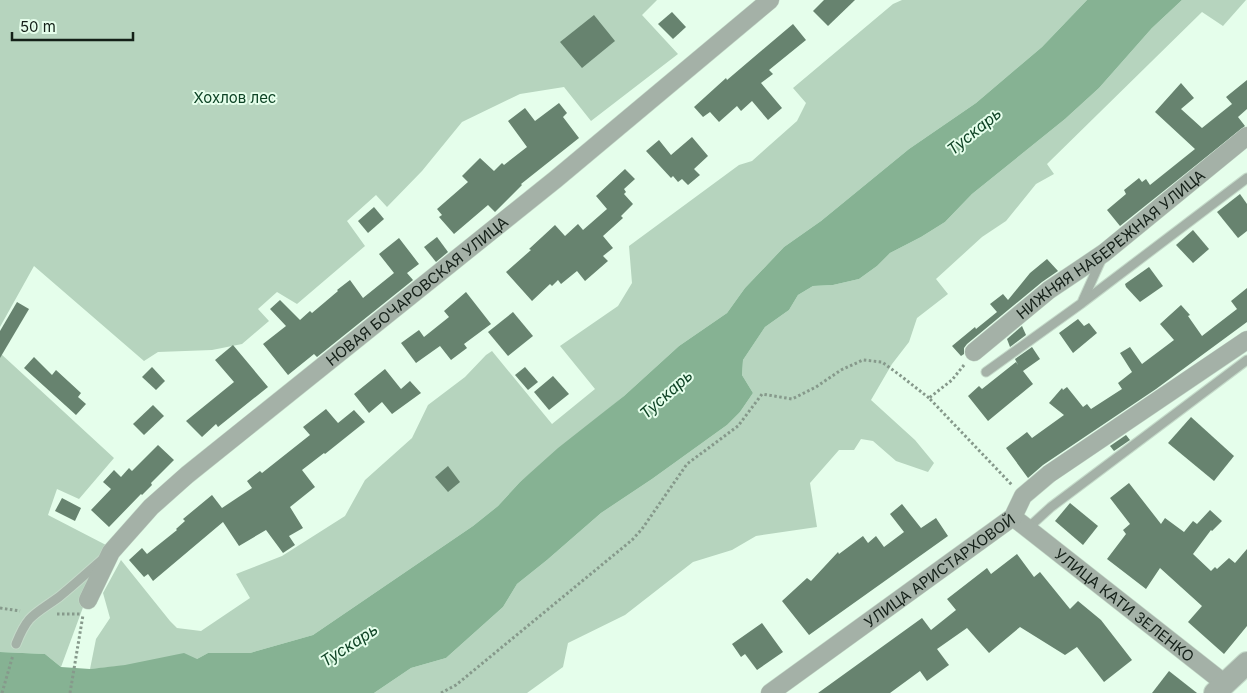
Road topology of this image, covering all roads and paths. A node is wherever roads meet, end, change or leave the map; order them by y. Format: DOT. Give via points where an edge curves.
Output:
graph roads {
  1 [pos="770,0"];
  2 [pos="1247,136"];
  3 [pos="1247,178"];
  4 [pos="1104,253"];
  5 [pos="1082,303"];
  6 [pos="1247,340"];
  7 [pos="974,352"];
  8 [pos="1247,360"];
  9 [pos="986,372"];
  10 [pos="929,398"];
  11 [pos="1012,486"];
  12 [pos="1013,517"];
  13 [pos="1028,528"];
  14 [pos="111,552"];
  15 [pos="86,607"];
  16 [pos="16,644"];
  17 [pos="1247,663"];
  18 [pos="1225,690"];
  19 [pos="2,693"];
  20 [pos="70,693"];
  21 [pos="441,693"];
  22 [pos="770,693"];
  1 -- 14 [label="street, НОВАЯ БОЧАРОВСКАЯ УЛИЦА" via="549,185 187,475 151,507"];
  2 -- 4 [label="street, НИЖНЯЯ НАБЕРЕЖНАЯ УЛИЦА"];
  3 -- 5 [label="lane"];
  4 -- 5 [label="lane"];
  4 -- 7 [label="street, НИЖНЯЯ НАБЕРЕЖНАЯ УЛИЦА" via="1049,290"];
  5 -- 9 [label="lane"];
  6 -- 12 [label="street, УЛИЦА АРИСТАРХОВОЙ" via="1049,474 1023,496"];
  7 -- 10 [label="path" via="952,380"];
  8 -- 13 [label="lane" via="1051,507"];
  10 -- 11 [label="path"];
  10 -- 21 [label="path" via="882,362 863,360 792,399 762,394 738,426 687,464 632,540 456,685"];
  12 -- 13 [label="street, УЛИЦА КАТИ ЗЕЛЕНКО"];
  12 -- 22 [label="street, УЛИЦА АРИСТАРХОВОЙ"];
  13 -- 18 [label="street, УЛИЦА КАТИ ЗЕЛЕНКО"];
  14 -- 15 [label="street, НОВАЯ БОЧАРОВСКАЯ УЛИЦА"];
  14 -- 16 [label="lane" via="34,613"];
  15 -- 20 [label="path"];
  16 -- 19 [label="path"];
  17 -- 18 [label="street"];
}
